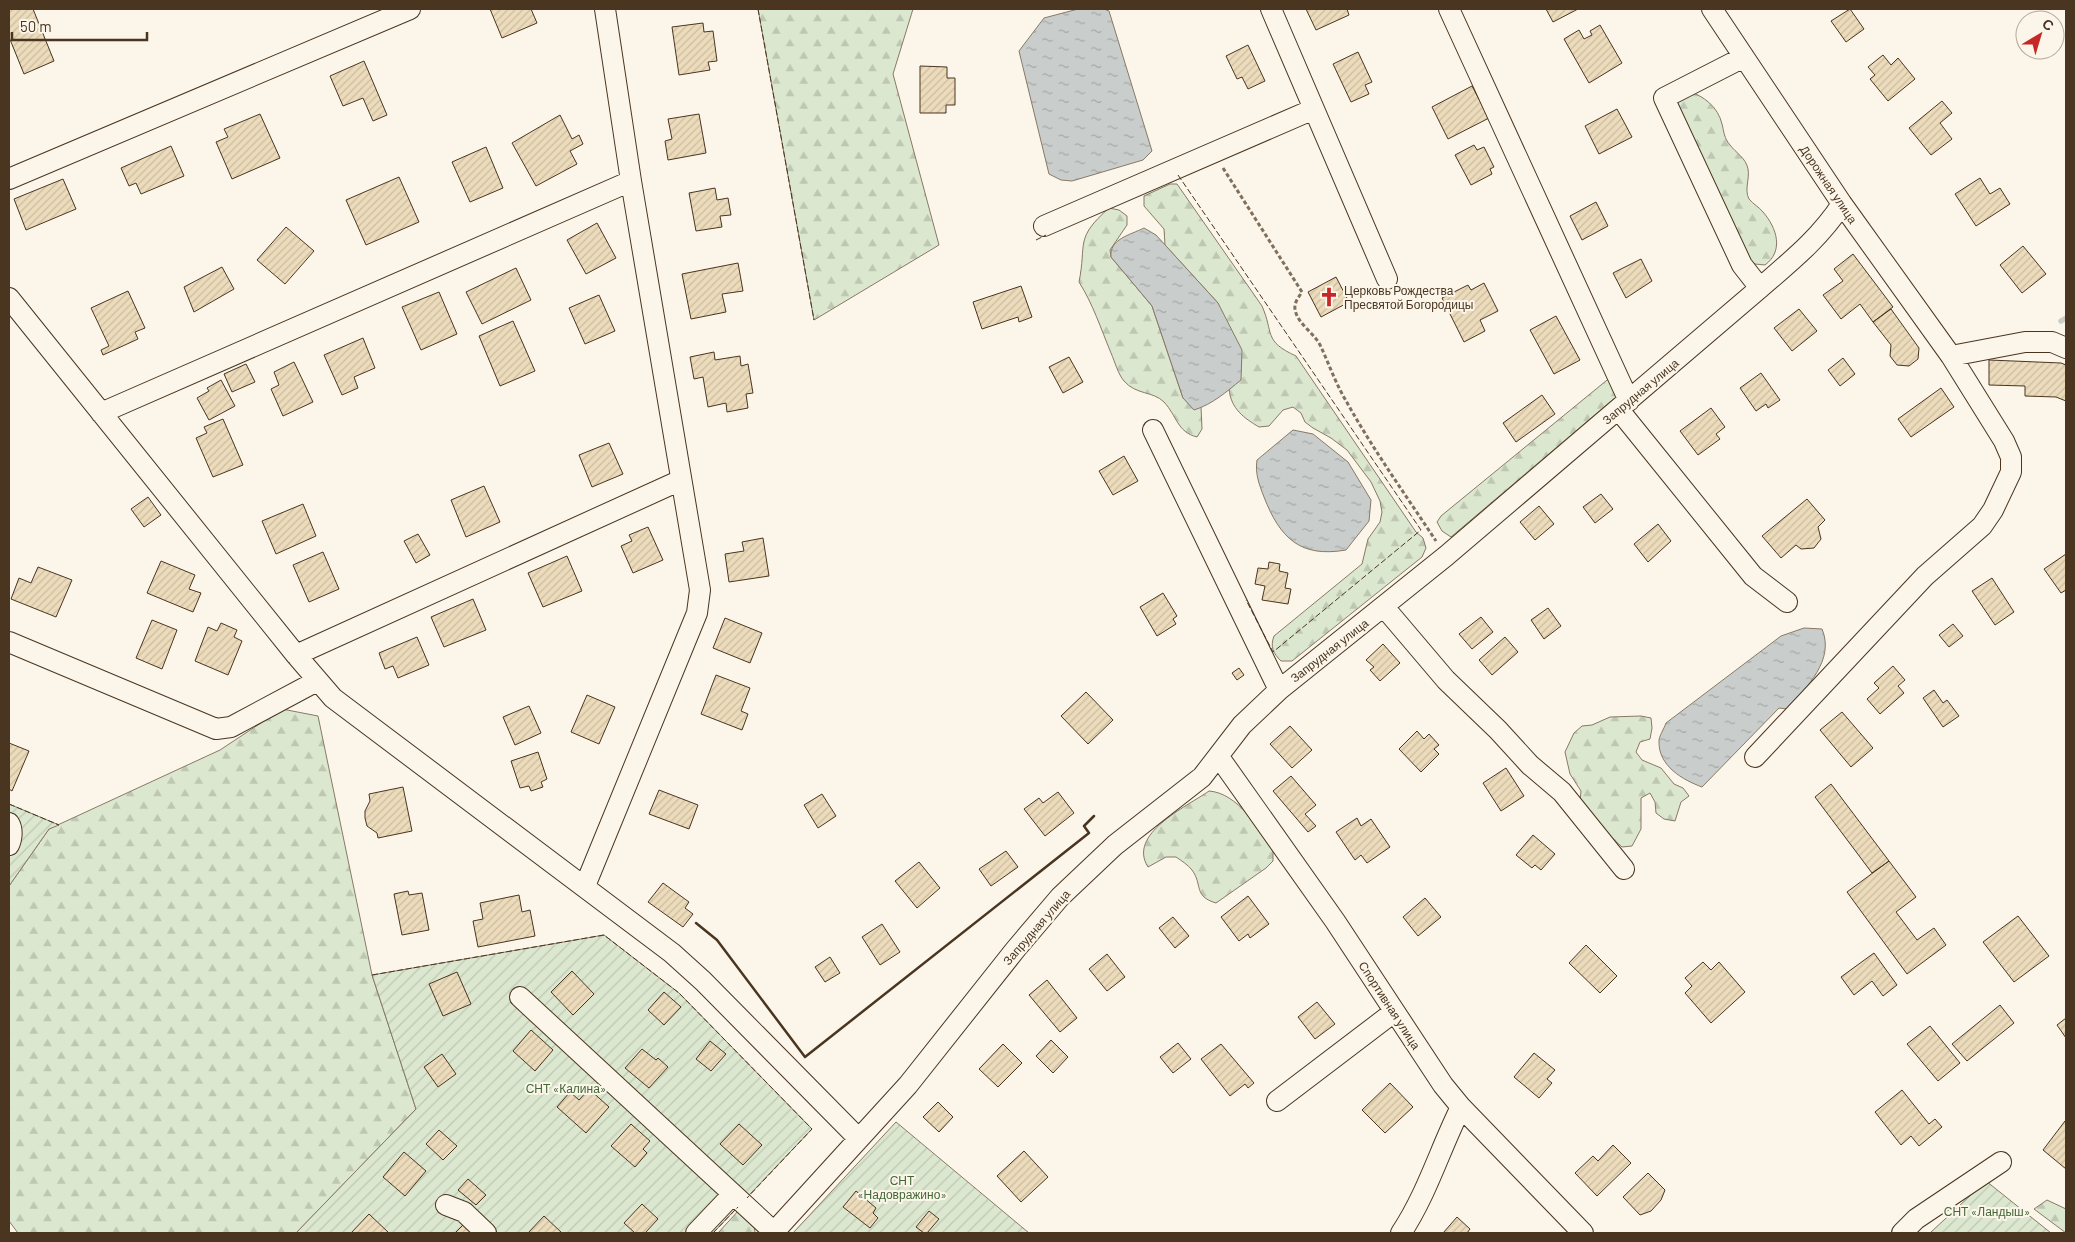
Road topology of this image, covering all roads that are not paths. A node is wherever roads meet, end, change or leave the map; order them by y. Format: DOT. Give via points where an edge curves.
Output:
graph roads {
  1 [pos="410,9"];
  2 [pos="605,9"];
  3 [pos="1271,9"];
  4 [pos="1449,9"];
  5 [pos="1712,9"];
  6 [pos="1744,57"];
  7 [pos="1314,109"];
  8 [pos="9,179"];
  9 [pos="630,180"];
  10 [pos="1842,204"];
  11 [pos="1044,226"];
  12 [pos="1386,279"];
  13 [pos="1760,288"];
  14 [pos="9,298"];
  15 [pos="9,316"];
  16 [pos="31,326"];
  17 [pos="2061,341"];
  18 [pos="1951,356"];
  19 [pos="1624,406"];
  20 [pos="101,413"];
  21 [pos="1153,430"];
  22 [pos="681,480"];
  23 [pos="1788,602"];
  24 [pos="1384,607"];
  25 [pos="9,642"];
  26 [pos="296,655"];
  27 [pos="317,681"];
  28 [pos="1279,690"];
  29 [pos="1219,757"];
  30 [pos="1755,757"];
  31 [pos="9,823"];
  32 [pos="9,844"];
  33 [pos="1624,869"];
  34 [pos="585,886"];
  35 [pos="520,997"];
  36 [pos="1394,1012"];
  37 [pos="1277,1101"];
  38 [pos="1461,1107"];
  39 [pos="859,1139"];
  40 [pos="2002,1162"];
  41 [pos="734,1194"];
  42 [pos="446,1205"];
  43 [pos="486,1233"];
  44 [pos="696,1233"];
  45 [pos="773,1233"];
  46 [pos="1401,1233"];
  47 [pos="1583,1233"];
  48 [pos="1902,1233"];
  1 -- 8 [label="street"];
  2 -- 9 [label="street"];
  3 -- 7 [label="street"];
  4 -- 19 [label="street"];
  5 -- 6 [label="street, Дорожная улица"];
  6 -- 10 [label="street, Дорожная улица"];
  6 -- 13 [label="street" via="1664,98 1742,265"];
  7 -- 11 [label="street"];
  7 -- 12 [label="street"];
  9 -- 20 [label="street"];
  9 -- 22 [label="street"];
  10 -- 13 [label="street, Запрудная улица" via="1826,229"];
  10 -- 18 [label="street, Дорожная улица"];
  13 -- 19 [label="street, Запрудная улица"];
  14 -- 16 [label="street"];
  15 -- 16 [label="street"];
  16 -- 20 [label="street"];
  17 -- 18 [label="street" via="2025,342"];
  18 -- 30 [label="street, Дорожная улица" via="2004,441 2010,457 2011,472 1993,510 1982,526 1925,576"];
  19 -- 23 [label="street" via="1753,576"];
  19 -- 24 [label="street, Запрудная улица"];
  20 -- 26 [label="street"];
  21 -- 28 [label="street"];
  22 -- 26 [label="street"];
  22 -- 34 [label="street" via="700,590 697,613"];
  24 -- 28 [label="street, Запрудная улица"];
  24 -- 33 [label="street" via="1446,680 1530,765 1562,792"];
  25 -- 27 [label="street" via="216,729 231,727"];
  26 -- 27 [label="street"];
  27 -- 34 [label="street" via="333,698"];
  28 -- 29 [label="street, Запрудная улица" via="1242,726"];
  29 -- 36 [label="street, Спортивная улица" via="1335,921"];
  29 -- 39 [label="street, Запрудная улица" via="1202,777 1115,845 1060,898 908,1085"];
  31 -- 32 [label="street"];
  34 -- 39 [label="street" via="672,952 703,980"];
  35 -- 41 [label="street"];
  36 -- 37 [label="street"];
  36 -- 38 [label="street, Спортивная улица"];
  38 -- 46 [label="street" via="1430,1182"];
  38 -- 47 [label="street, Спортивная улица"];
  39 -- 45 [label="street, Запрудная улица"];
  40 -- 48 [label="street" via="1916,1219"];
  41 -- 44 [label="street"];
  41 -- 45 [label="street"];
  42 -- 43 [label="street" via="464,1212"];
}
